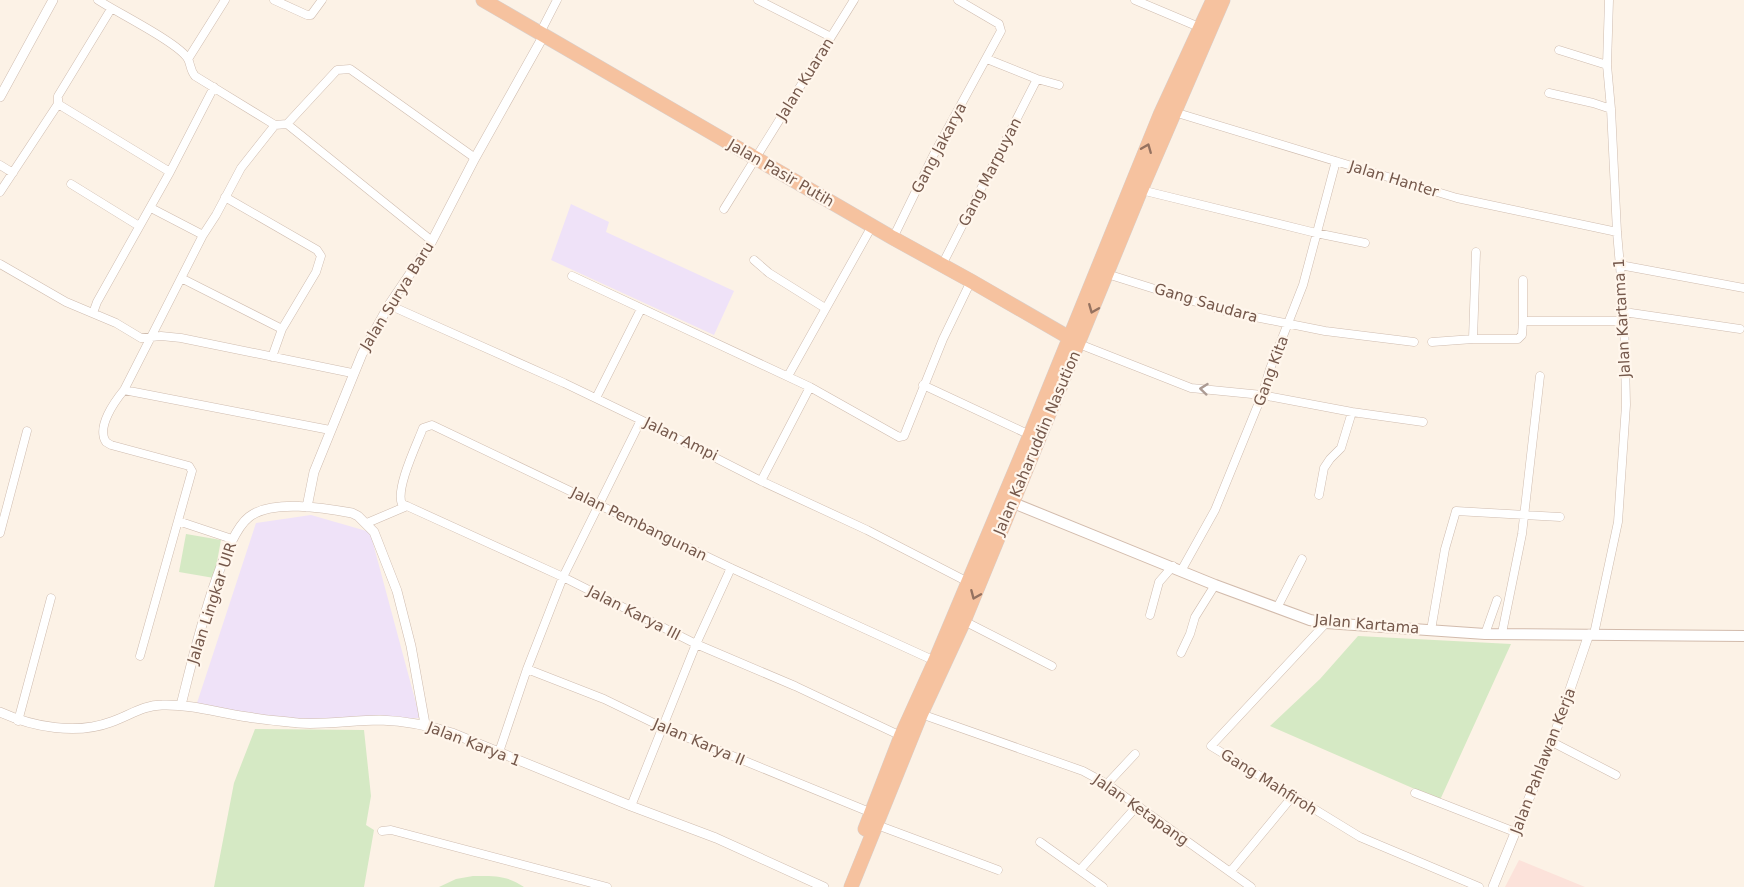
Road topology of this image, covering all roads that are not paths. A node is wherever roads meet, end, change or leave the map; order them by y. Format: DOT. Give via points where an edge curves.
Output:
graph roads {
  1 [pos="53,0"];
  2 [pos="98,0"];
  3 [pos="225,0"];
  4 [pos="274,0"];
  5 [pos="322,0"];
  6 [pos="483,0"];
  7 [pos="557,0"];
  8 [pos="758,0"];
  9 [pos="854,0"];
  10 [pos="958,0"];
  11 [pos="1135,0"];
  12 [pos="1212,0"];
  13 [pos="1223,0"];
  14 [pos="1609,0"];
  15 [pos="111,9"];
  16 [pos="1199,27"];
  17 [pos="542,34"];
  18 [pos="831,38"];
  19 [pos="1559,50"];
  20 [pos="188,59"];
  21 [pos="987,59"];
  22 [pos="1607,65"];
  23 [pos="1037,79"];
  24 [pos="1059,85"];
  25 [pos="214,87"];
  26 [pos="1549,93"];
  27 [pos="0,97"];
  28 [pos="58,104"];
  29 [pos="1611,109"];
  30 [pos="1174,112"];
  31 [pos="287,124"];
  32 [pos="275,125"];
  33 [pos="755,157"];
  34 [pos="475,158"];
  35 [pos="1336,161"];
  36 [pos="0,165"];
  37 [pos="171,172"];
  38 [pos="13,173"];
  39 [pos="71,184"];
  40 [pos="1141,190"];
  41 [pos="0,192"];
  42 [pos="225,197"];
  43 [pos="151,208"];
  44 [pos="724,209"];
  45 [pos="139,226"];
  46 [pos="872,226"];
  47 [pos="1617,232"];
  48 [pos="1316,233"];
  49 [pos="203,235"];
  50 [pos="893,238"];
  51 [pos="432,241"];
  52 [pos="1365,243"];
  53 [pos="1476,252"];
  54 [pos="754,260"];
  55 [pos="0,264"];
  56 [pos="942,265"];
  57 [pos="1620,265"];
  58 [pos="1107,274"];
  59 [pos="572,276"];
  60 [pos="181,278"];
  61 [pos="1523,280"];
  62 [pos="971,281"];
  63 [pos="1744,288"];
  64 [pos="389,305"];
  65 [pos="825,308"];
  66 [pos="641,309"];
  67 [pos="1624,312"];
  68 [pos="93,313"];
  69 [pos="1522,321"];
  70 [pos="1624,321"];
  71 [pos="1288,324"];
  72 [pos="282,329"];
  73 [pos="1740,329"];
  74 [pos="150,338"];
  75 [pos="1473,339"];
  76 [pos="1074,341"];
  77 [pos="1413,342"];
  78 [pos="1432,342"];
  79 [pos="272,357"];
  80 [pos="352,374"];
  81 [pos="788,376"];
  82 [pos="1540,376"];
  83 [pos="923,385"];
  84 [pos="810,387"];
  85 [pos="124,390"];
  86 [pos="1262,395"];
  87 [pos="596,398"];
  88 [pos="1352,412"];
  89 [pos="641,420"];
  90 [pos="1423,422"];
  91 [pos="330,430"];
  92 [pos="27,431"];
  93 [pos="1030,435"];
  94 [pos="761,481"];
  95 [pos="1319,495"];
  96 [pos="1011,502"];
  97 [pos="600,505"];
  98 [pos="407,506"];
  99 [pos="307,507"];
  100 [pos="1524,516"];
  101 [pos="1560,517"];
  102 [pos="178,521"];
  103 [pos="367,523"];
  104 [pos="0,533"];
  105 [pos="232,539"];
  106 [pos="1302,559"];
  107 [pos="731,568"];
  108 [pos="1177,568"];
  109 [pos="563,577"];
  110 [pos="968,582"];
  111 [pos="1215,585"];
  112 [pos="51,598"];
  113 [pos="1497,600"];
  114 [pos="1277,608"];
  115 [pos="1150,615"];
  116 [pos="964,621"];
  117 [pos="1326,623"];
  118 [pos="1431,630"];
  119 [pos="1502,633"];
  120 [pos="1485,634"];
  121 [pos="1592,634"];
  122 [pos="1744,636"];
  123 [pos="696,644"];
  124 [pos="1181,653"];
  125 [pos="140,656"];
  126 [pos="935,661"];
  127 [pos="1052,666"];
  128 [pos="527,669"];
  129 [pos="180,705"];
  130 [pos="0,712"];
  131 [pos="921,714"];
  132 [pos="18,721"];
  133 [pos="425,724"];
  134 [pos="664,728"];
  135 [pos="901,736"];
  136 [pos="1552,742"];
  137 [pos="499,752"];
  138 [pos="1135,754"];
  139 [pos="1616,774"];
  140 [pos="1107,784"];
  141 [pos="887,790"];
  142 [pos="1415,793"];
  143 [pos="1292,797"];
  144 [pos="631,806"];
  145 [pos="1137,806"];
  146 [pos="874,819"];
  147 [pos="382,831"];
  148 [pos="1515,832"];
  149 [pos="1040,842"];
  150 [pos="998,870"];
  151 [pos="1080,870"];
  152 [pos="1230,872"];
  153 [pos="607,887"];
  154 [pos="824,887"];
  155 [pos="842,887"];
  156 [pos="851,887"];
  157 [pos="1103,887"];
  158 [pos="1251,887"];
  159 [pos="1479,887"];
  160 [pos="1493,887"];
  1 -- 27 [label="street"];
  2 -- 15 [label="street"];
  3 -- 20 [label="street"];
  4 -- 5 [label="street" via="311,15"];
  6 -- 17 [label="highway, Jalan Pasir Putih"];
  7 -- 17 [label="street"];
  8 -- 18 [label="street"];
  9 -- 18 [label="street, Jalan Kuaran"];
  10 -- 21 [label="street, Gang Jakarya" via="1001,27"];
  11 -- 16 [label="street"];
  12 -- 16 [label="highway, Jalan Kaharuddin Nasution"];
  13 -- 30 [label="highway, Jalan Kaharuddin Nasution"];
  14 -- 22 [label="street, Jalan Kartama 1"];
  15 -- 20 [label="street" via="163,38"];
  15 -- 28 [label="street" via="58,96"];
  76 -- 16 [label="highway, Jalan Kaharuddin Nasution, one-way" via="1160,115"];
  17 -- 33 [label="highway, Jalan Pasir Putih"];
  17 -- 34 [label="street, Jalan Surya Baru"];
  18 -- 33 [label="street, Jalan Kuaran"];
  19 -- 22 [label="street"];
  20 -- 25 [label="street" via="195,76"];
  21 -- 23 [label="street"];
  21 -- 50 [label="street, Gang Jakarya"];
  22 -- 29 [label="street, Jalan Kartama 1"];
  23 -- 24 [label="street"];
  23 -- 56 [label="street, Gang Marpuyan"];
  25 -- 32 [label="street"];
  25 -- 37 [label="street"];
  26 -- 29 [label="street"];
  28 -- 37 [label="street"];
  28 -- 38 [label="street"];
  29 -- 47 [label="street, Jalan Kartama 1"];
  30 -- 35 [label="street, Jalan Hanter"];
  30 -- 40 [label="highway, Jalan Kaharuddin Nasution"];
  31 -- 32 [label="street"];
  31 -- 34 [label="street" via="337,70 350,69"];
  31 -- 51 [label="street"];
  32 -- 42 [label="street" via="241,168"];
  33 -- 44 [label="street, Jalan Kuaran"];
  33 -- 46 [label="highway, Jalan Pasir Putih"];
  34 -- 51 [label="street, Jalan Surya Baru"];
  35 -- 47 [label="street, Jalan Hanter" via="1457,198"];
  35 -- 48 [label="street, Gang Kita"];
  36 -- 38 [label="street"];
  37 -- 43 [label="street"];
  38 -- 41 [label="street"];
  39 -- 45 [label="street"];
  40 -- 48 [label="street"];
  40 -- 58 [label="highway, Jalan Kaharuddin Nasution"];
  42 -- 49 [label="street"];
  42 -- 72 [label="street" via="317,250 321,256 316,272"];
  43 -- 45 [label="street"];
  43 -- 49 [label="street"];
  45 -- 68 [label="street"];
  46 -- 50 [label="highway, Jalan Pasir Putih"];
  46 -- 65 [label="street"];
  47 -- 57 [label="street, Jalan Kartama 1"];
  48 -- 52 [label="street"];
  48 -- 71 [label="street, Gang Kita"];
  49 -- 60 [label="street"];
  50 -- 56 [label="highway, Jalan Pasir Putih"];
  51 -- 64 [label="street, Jalan Surya Baru"];
  53 -- 75 [label="street"];
  54 -- 65 [label="street"];
  55 -- 68 [label="street"];
  56 -- 62 [label="highway, Jalan Pasir Putih"];
  57 -- 63 [label="street"];
  57 -- 67 [label="street, Jalan Kartama 1"];
  58 -- 71 [label="street, Gang Saudara" via="1225,311"];
  58 -- 76 [label="highway, Jalan Kaharuddin Nasution, one-way"];
  59 -- 66 [label="street"];
  60 -- 72 [label="street"];
  60 -- 74 [label="street"];
  61 -- 69 [label="street"];
  62 -- 76 [label="highway, Jalan Pasir Putih"];
  62 -- 83 [label="street"];
  64 -- 80 [label="street, Jalan Surya Baru"];
  64 -- 87 [label="street, Jalan Ampi"];
  65 -- 81 [label="street"];
  66 -- 81 [label="street"];
  66 -- 87 [label="street"];
  67 -- 70 [label="street, Jalan Kartama 1"];
  67 -- 73 [label="street"];
  68 -- 74 [label="street" via="141,338"];
  69 -- 70 [label="street"];
  69 -- 75 [label="street" via="1520,339"];
  70 -- 121 [label="street, Jalan Kartama 1" via="1623,475 1618,522"];
  71 -- 77 [label="street, Gang Saudara"];
  71 -- 86 [label="street, Gang Kita"];
  72 -- 79 [label="street"];
  74 -- 79 [label="street" via="181,338"];
  74 -- 85 [label="street"];
  75 -- 78 [label="street"];
  86 -- 76 [label="street, one-way" via="1191,388"];
  76 -- 93 [label="highway, Jalan Kaharuddin Nasution"];
  76 -- 96 [label="highway, Jalan Kaharuddin Nasution"];
  79 -- 80 [label="street"];
  80 -- 91 [label="street, Jalan Surya Baru"];
  81 -- 84 [label="street"];
  82 -- 100 [label="street"];
  83 -- 84 [label="street" via="901,437"];
  83 -- 93 [label="street"];
  84 -- 94 [label="street"];
  85 -- 91 [label="street"];
  85 -- 102 [label="street" via="107,417 103,439 111,445 191,468"];
  86 -- 88 [label="street"];
  86 -- 108 [label="street, Gang Kita" via="1215,510"];
  87 -- 89 [label="street, Jalan Ampi"];
  88 -- 90 [label="street"];
  88 -- 95 [label="street" via="1341,448 1324,468"];
  89 -- 94 [label="street, Jalan Ampi"];
  89 -- 97 [label="street"];
  91 -- 99 [label="street, Jalan Surya Baru" via="314,472"];
  92 -- 104 [label="street"];
  93 -- 110 [label="highway, Jalan Kaharuddin Nasution"];
  94 -- 110 [label="street, Jalan Ampi"];
  96 -- 108 [label="main road, Jalan Kartama"];
  96 -- 116 [label="highway, Jalan Kaharuddin Nasution, one-way"];
  97 -- 98 [label="street, Jalan Pembangunan" via="428,425 423,428 403,481 399,497"];
  97 -- 107 [label="street, Jalan Pembangunan"];
  97 -- 109 [label="street"];
  98 -- 103 [label="street"];
  98 -- 109 [label="street, Jalan Karya III"];
  99 -- 103 [label="street, Jalan Lingkar UIR" via="352,513"];
  99 -- 105 [label="street, Jalan Lingkar UIR" via="267,509 250,516"];
  100 -- 101 [label="street"];
  100 -- 118 [label="street" via="1460,510 1455,513"];
  100 -- 119 [label="street"];
  102 -- 105 [label="street"];
  102 -- 125 [label="street"];
  103 -- 133 [label="street" via="397,591"];
  105 -- 129 [label="street, Jalan Lingkar UIR"];
  106 -- 114 [label="street"];
  107 -- 123 [label="street"];
  107 -- 126 [label="street, Jalan Pembangunan"];
  108 -- 111 [label="main road, Jalan Kartama"];
  108 -- 115 [label="street, Gang Kita" via="1160,582"];
  109 -- 123 [label="street, Jalan Karya III"];
  109 -- 128 [label="street"];
  110 -- 126 [label="highway, Jalan Kaharuddin Nasution"];
  111 -- 114 [label="main road, Jalan Kartama"];
  111 -- 124 [label="street" via="1195,617"];
  112 -- 132 [label="street"];
  113 -- 120 [label="street"];
  114 -- 117 [label="main road, Jalan Kartama"];
  116 -- 127 [label="street"];
  116 -- 131 [label="highway, Jalan Kaharuddin Nasution"];
  117 -- 118 [label="main road, Jalan Kartama"];
  117 -- 143 [label="street, Gang Mahfiroh" via="1211,746"];
  118 -- 120 [label="main road, Jalan Kartama"];
  119 -- 120 [label="main road, Jalan Kartama"];
  119 -- 121 [label="main road, Jalan Kartama"];
  121 -- 122 [label="main road, Jalan Kartama"];
  121 -- 136 [label="street, Jalan Pahlawan Kerja"];
  123 -- 134 [label="street"];
  123 -- 135 [label="street, Jalan Karya III"];
  126 -- 135 [label="highway, Jalan Kaharuddin Nasution"];
  128 -- 134 [label="street, Jalan Karya II"];
  128 -- 137 [label="street"];
  129 -- 132 [label="street, Jalan Karya 1" via="149,705 110,723 88,728"];
  129 -- 133 [label="street, Jalan Karya 1" via="299,723 378,720"];
  130 -- 132 [label="street, Jalan Karya 1"];
  131 -- 140 [label="street, Jalan Ketapang" via="1069,764"];
  131 -- 141 [label="highway, Jalan Kaharuddin Nasution"];
  133 -- 137 [label="street, Jalan Karya 1"];
  134 -- 144 [label="street"];
  134 -- 146 [label="street, Jalan Karya II"];
  135 -- 141 [label="highway, Jalan Kaharuddin Nasution"];
  136 -- 139 [label="street"];
  136 -- 148 [label="street, Jalan Pahlawan Kerja"];
  137 -- 144 [label="street, Jalan Karya 1"];
  138 -- 140 [label="street"];
  140 -- 145 [label="street, Jalan Ketapang"];
  141 -- 146 [label="highway, Jalan Kaharuddin Nasution"];
  142 -- 148 [label="street"];
  143 -- 152 [label="street"];
  143 -- 159 [label="street, Gang Mahfiroh" via="1377,846"];
  144 -- 154 [label="street, Jalan Karya 1" via="716,838"];
  145 -- 151 [label="street"];
  145 -- 152 [label="street, Jalan Ketapang"];
  146 -- 150 [label="street, Jalan Karya II"];
  146 -- 155 [label="highway, Jalan Kaharuddin Nasution"];
  146 -- 156 [label="highway, Jalan Kaharuddin Nasution"];
  147 -- 153 [label="street" via="391,830"];
  148 -- 160 [label="street, Jalan Pahlawan Kerja"];
  149 -- 151 [label="street"];
  151 -- 157 [label="street"];
  152 -- 158 [label="street, Jalan Ketapang"];
}
